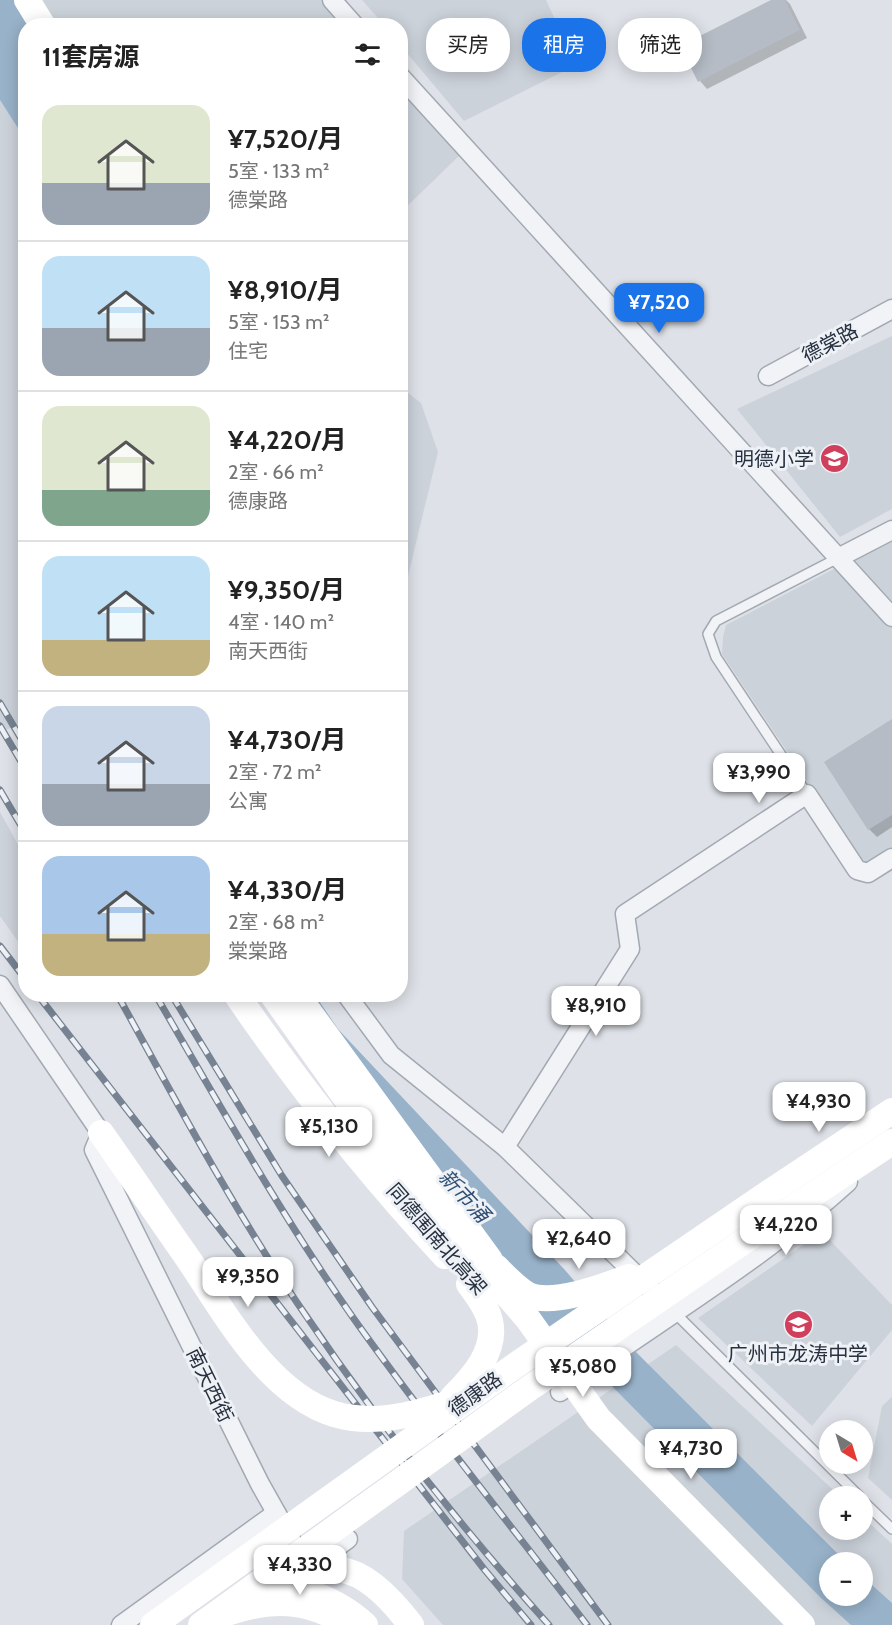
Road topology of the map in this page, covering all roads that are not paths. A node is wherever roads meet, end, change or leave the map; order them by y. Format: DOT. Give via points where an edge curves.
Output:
graph roads {
  1 [pos="27,0"];
  2 [pos="47,0"];
  3 [pos="332,0"];
  4 [pos="38,18"];
  5 [pos="57,18"];
  6 [pos="348,18"];
  7 [pos="408,85"];
  8 [pos="892,309"];
  9 [pos="768,376"];
  10 [pos="892,530"];
  11 [pos="838,558"];
  12 [pos="892,617"];
  13 [pos="807,794"];
  14 [pos="892,858"];
  15 [pos="0,985"];
  16 [pos="242,1002"];
  17 [pos="261,1002"];
  18 [pos="277,1002"];
  19 [pos="302,1002"];
  20 [pos="352,1002"];
  21 [pos="892,1111"];
  22 [pos="101,1133"];
  23 [pos="892,1143"];
  24 [pos="505,1148"];
  25 [pos="384,1164"];
  26 [pos="661,1266"];
  27 [pos="674,1312"];
  28 [pos="572,1383"];
  29 [pos="446,1404"];
  30 [pos="398,1449"];
  31 [pos="849,1486"];
  32 [pos="873,1510"];
  33 [pos="276,1514"];
  34 [pos="892,1529"];
  35 [pos="348,1539"];
  36 [pos="312,1592"];
  37 [pos="274,1593"];
  38 [pos="151,1615"];
  39 [pos="409,1624"];
  40 [pos="121,1625"];
  41 [pos="164,1625"];
  42 [pos="202,1625"];
  43 [pos="230,1625"];
  44 [pos="350,1625"];
  45 [pos="365,1625"];
  46 [pos="802,1625"];
  1 -- 4 [label="main road"];
  2 -- 5 [label="main road"];
  3 -- 6 [label="street"];
  7 -- 11 [label="street"];
  8 -- 9 [label="street, 德棠路"];
  10 -- 11 [label="street"];
  11 -- 12 [label="street"];
  11 -- 13 [label="lane" via="716,621 708,634 716,657"];
  13 -- 14 [label="street" via="857,870 868,873"];
  13 -- 24 [label="street" via="625,914 630,949"];
  15 -- 22 [label="street"];
  16 -- 29 [label="main road, bridge" via="358,1160 450,1260 482,1303 490,1321 491,1342 482,1363"];
  17 -- 25 [label="main road, 同德围南北高架"];
  18 -- 25 [label="main road, 同德围南北高架"];
  19 -- 26 [label="main road, bridge" via="484,1254 518,1288 530,1296 556,1298"];
  20 -- 24 [label="street" via="391,1055"];
  21 -- 26 [label="main road, 德康路, bridge"];
  22 -- 29 [label="main road, bridge" via="242,1336 285,1386 334,1414 362,1418 416,1414"];
  22 -- 33 [label="street, 南天西街" via="94,1150"];
  23 -- 27 [label="street" via="797,1226"];
  23 -- 42 [label="main road, 德康路, bridge" via="531,1387"];
  24 -- 27 [label="street"];
  25 -- 28 [label="main road, 同德围南北高架" via="433,1237 511,1326"];
  26 -- 30 [label="main road, 德康路, bridge"];
  27 -- 28 [label="street"];
  27 -- 31 [label="lane"];
  28 -- 46 [label="main road, 同德围南北高架" via="598,1418"];
  29 -- 30 [label="main road, bridge"];
  30 -- 38 [label="main road, 德康路, bridge"];
  32 -- 34 [label="lane"];
  33 -- 36 [label="street, 南天西街"];
  33 -- 38 [label="street"];
  35 -- 36 [label="street"];
  36 -- 37 [label="main road"];
  36 -- 39 [label="main road" via="344,1570 380,1590"];
  36 -- 45 [label="main road"];
  37 -- 43 [label="street"];
  38 -- 40 [label="street"];
  38 -- 41 [label="street"];
  42 -- 44 [label="main road, bridge" via="239,1608 296,1603 329,1613"];
}
